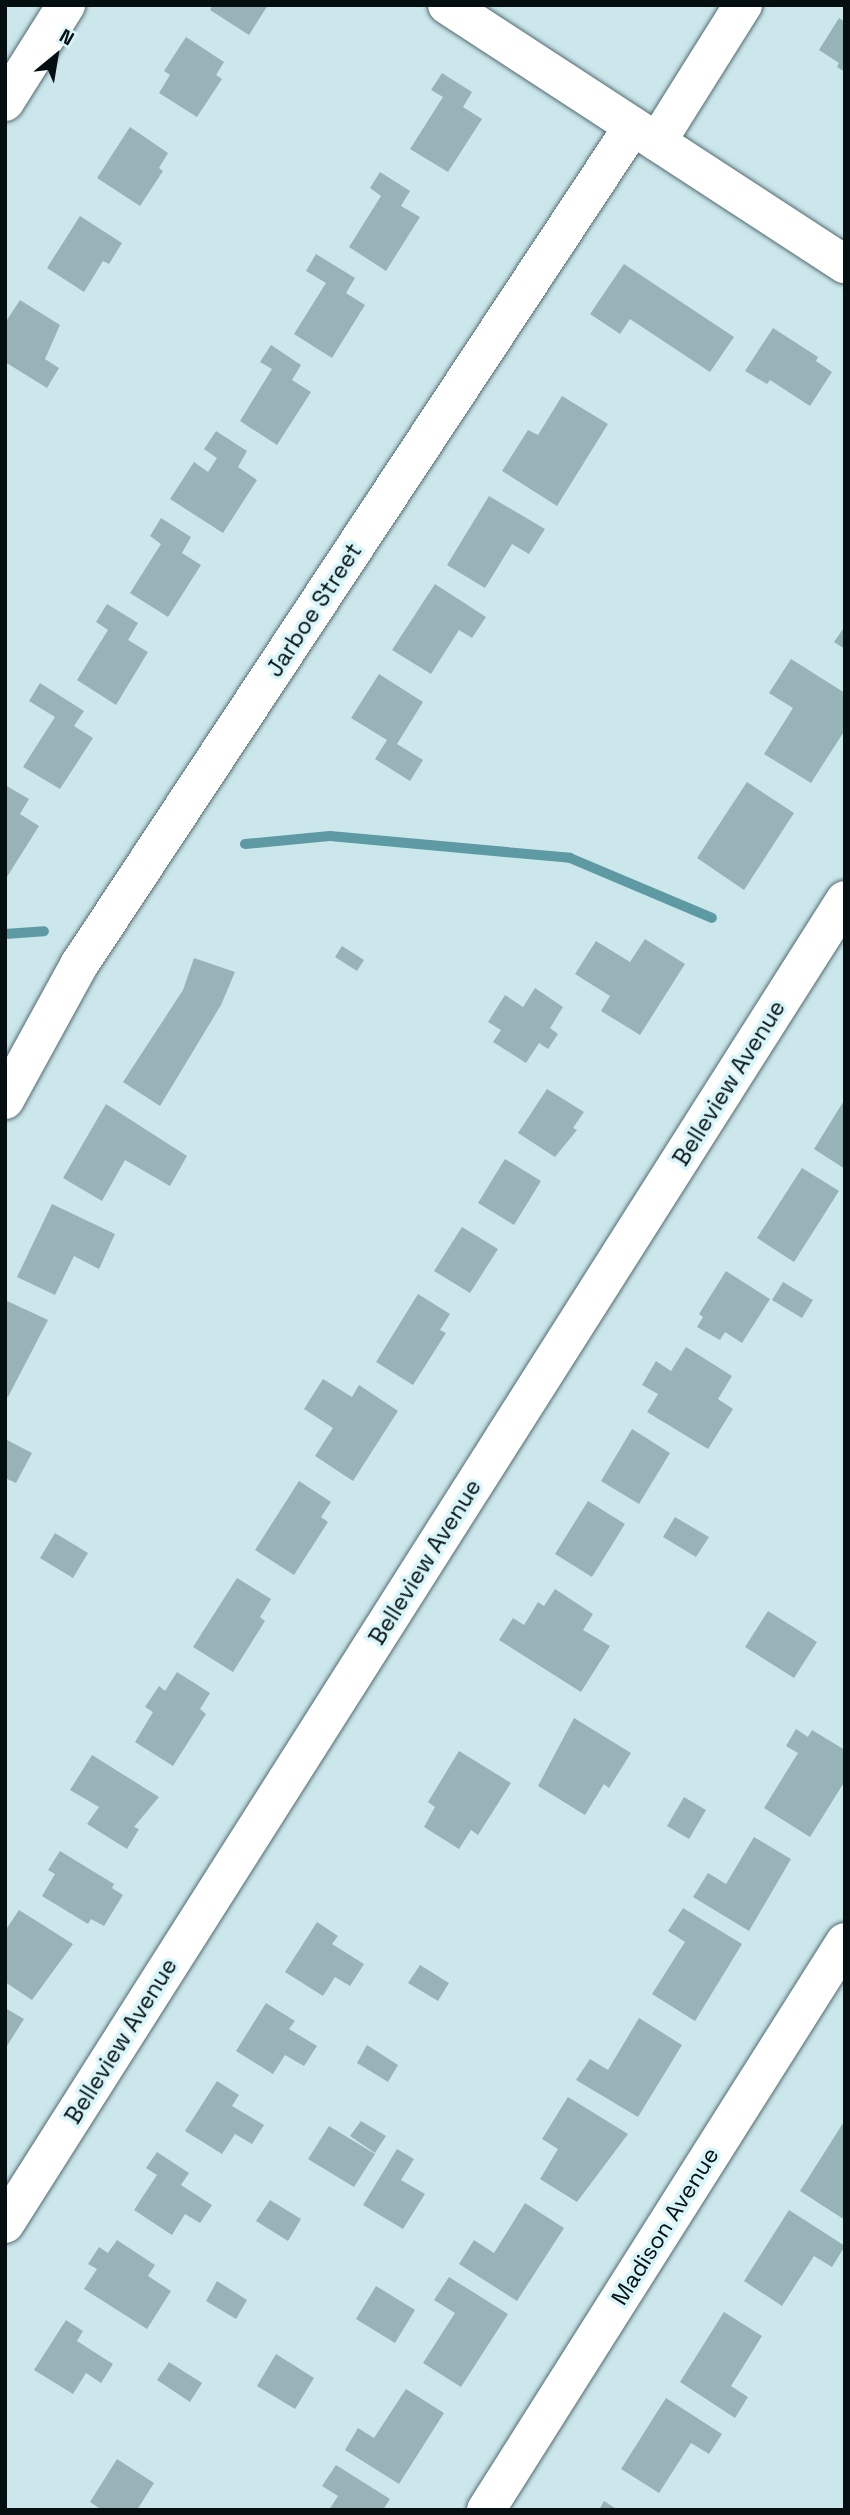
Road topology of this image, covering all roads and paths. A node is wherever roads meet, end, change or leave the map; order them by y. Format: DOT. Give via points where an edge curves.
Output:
graph roads {
  1 [pos="66,5"];
  2 [pos="447,5"];
  3 [pos="743,5"];
  4 [pos="5,102"];
  5 [pos="645,134"];
  6 [pos="845,264"];
  7 [pos="845,900"];
  8 [pos="5,1100"];
  9 [pos="845,1942"];
  10 [pos="5,2224"];
  11 [pos="486,2510"];
  1 -- 4 [label="street"];
  2 -- 5 [label="street"];
  3 -- 5 [label="street, Jarboe Street"];
  5 -- 6 [label="street"];
  5 -- 8 [label="street, Jarboe Street" via="79,965"];
  7 -- 10 [label="street, Belleview Avenue"];
  9 -- 11 [label="street, Madison Avenue"];
}
